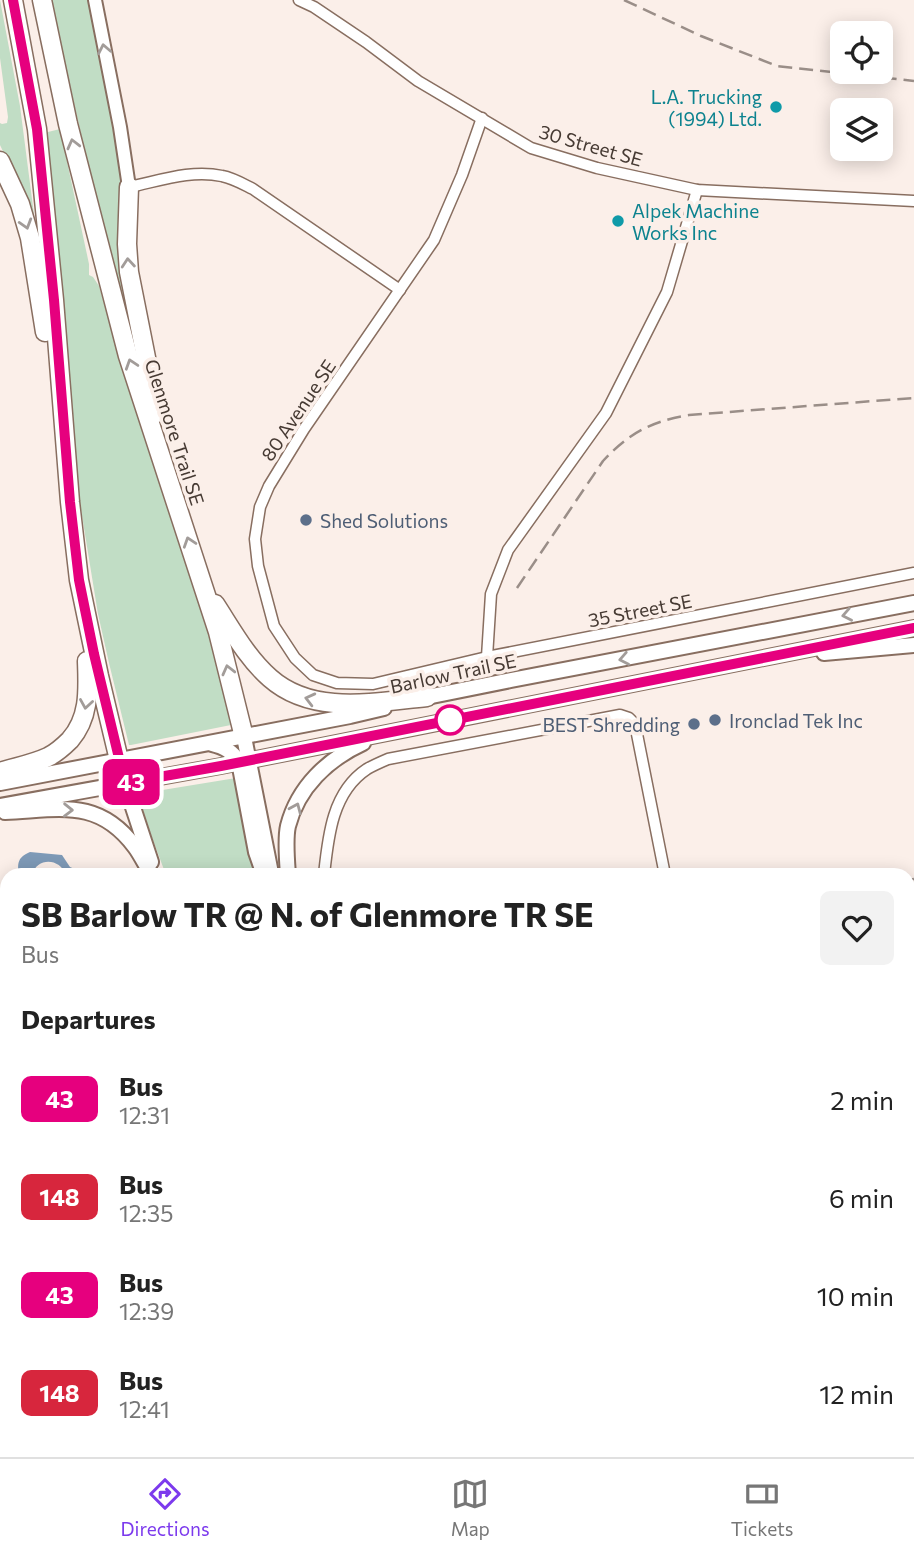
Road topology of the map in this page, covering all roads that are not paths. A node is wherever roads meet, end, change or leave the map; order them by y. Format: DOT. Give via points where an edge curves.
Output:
graph roads {
  1 [pos="13,0"];
  2 [pos="42,0"];
  3 [pos="95,0"];
  4 [pos="299,0"];
  5 [pos="482,118"];
  6 [pos="0,161"];
  7 [pos="129,187"];
  8 [pos="697,190"];
  9 [pos="914,201"];
  10 [pos="400,290"];
  11 [pos="174,498"];
  12 [pos="70,502"];
  13 [pos="914,573"];
  14 [pos="203,585"];
  15 [pos="914,603"];
  16 [pos="85,612"];
  17 [pos="914,628"];
  18 [pos="914,645"];
  19 [pos="787,653"];
  20 [pos="487,657"];
  21 [pos="373,684"];
  22 [pos="427,697"];
  23 [pos="404,729"];
  24 [pos="244,737"];
  25 [pos="211,743"];
  26 [pos="120,760"];
  27 [pos="244,761"];
  28 [pos="0,772"];
  29 [pos="0,783"];
  30 [pos="125,783"];
  31 [pos="0,806"];
  32 [pos="0,813"];
  33 [pos="149,868"];
  34 [pos="152,868"];
  35 [pos="262,868"];
  36 [pos="270,868"];
  37 [pos="288,868"];
  38 [pos="325,868"];
  39 [pos="663,868"];
  1 -- 12 [label="highway" via="37,129"];
  11 -- 2 [label="highway, Glenmore Trail SE, one-way" via="128,356 68,124"];
  7 -- 3 [label="street, one-way"];
  4 -- 5 [label="street, 30 Street SE" via="418,81"];
  5 -- 8 [label="street, 30 Street SE" via="531,148"];
  5 -- 10 [label="street, 80 Avenue SE" via="434,240"];
  6 -- 12 [label="highway, one-way" via="20,204 33,254"];
  7 -- 10 [label="street" via="188,174 236,180"];
  11 -- 7 [label="highway, one-way" via="129,272"];
  8 -- 9 [label="street, 30 Street SE"];
  8 -- 20 [label="street" via="667,292 606,413 508,550 491,594"];
  10 -- 21 [label="street, 80 Avenue SE" via="269,486 255,539 274,626 295,658 313,675"];
  14 -- 11 [label="highway, Glenmore Trail SE, one-way"];
  12 -- 16 [label="highway"];
  13 -- 20 [label="street, 35 Street SE"];
  22 -- 14 [label="highway, one-way" via="348,704 300,697 271,680 249,656"];
  24 -- 14 [label="highway, Glenmore Trail SE, one-way"];
  15 -- 22 [label="main road, Barlow Trail SE, one-way"];
  16 -- 26 [label="highway"];
  16 -- 28 [label="highway, one-way" via="88,688 82,722 51,755"];
  17 -- 19 [label="main road"];
  18 -- 19 [label="main road" via="830,654"];
  19 -- 23 [label="main road"];
  20 -- 21 [label="street, 35 Street SE"];
  22 -- 24 [label="main road, Barlow Trail SE"];
  23 -- 27 [label="main road"];
  37 -- 23 [label="main road, one-way" via="288,827 307,786 345,752"];
  24 -- 25 [label="main road, Barlow Trail SE"];
  24 -- 27 [label="main road, Glenmore Trail SE"];
  25 -- 26 [label="main road, Barlow Trail SE"];
  25 -- 27 [label="main road"];
  26 -- 29 [label="main road, Barlow Trail SE"];
  26 -- 30 [label="main road"];
  27 -- 30 [label="main road"];
  27 -- 35 [label="main road"];
  27 -- 36 [label="main road, Glenmore Trail SE"];
  30 -- 31 [label="main road"];
  30 -- 34 [label="main road"];
  32 -- 33 [label="main road, one-way" via="71,809 102,816 123,833"];
  38 -- 39 [label="street" via="334,815 345,790 366,770 388,759 621,715 635,724"];
}
